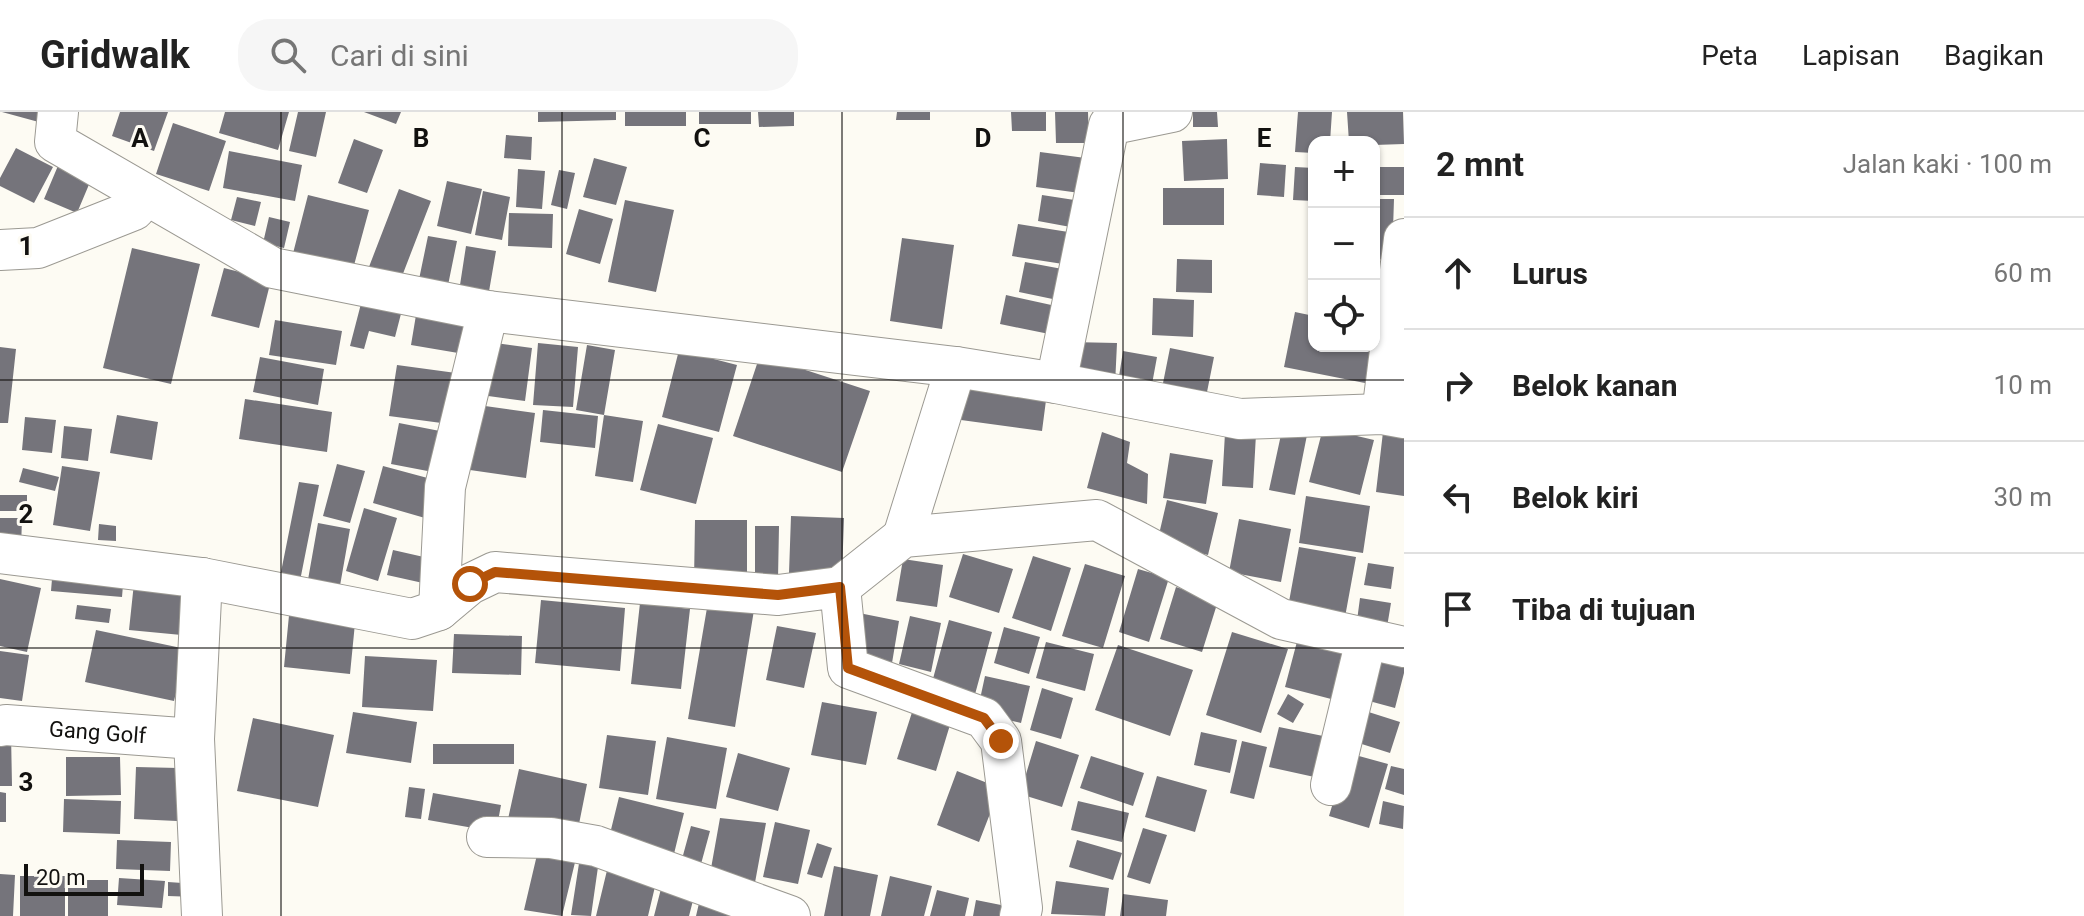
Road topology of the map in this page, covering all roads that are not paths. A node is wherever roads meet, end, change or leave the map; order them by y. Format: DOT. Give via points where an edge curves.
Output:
graph roads {
  1 [pos="58,112"];
  2 [pos="1172,112"];
  3 [pos="146,195"];
  4 [pos="1404,239"];
  5 [pos="0,250"];
  6 [pos="488,311"];
  7 [pos="956,367"];
  8 [pos="1056,383"];
  9 [pos="1393,416"];
  10 [pos="903,537"];
  11 [pos="0,553"];
  12 [pos="202,578"];
  13 [pos="840,587"];
  14 [pos="439,610"];
  15 [pos="1366,640"];
  16 [pos="1404,647"];
  17 [pos="0,726"];
  18 [pos="194,739"];
  19 [pos="1331,785"];
  20 [pos="487,837"];
  21 [pos="202,916"];
  22 [pos="790,916"];
  23 [pos="1020,916"];
  1 -- 3 [label="street" via="55,142"];
  2 -- 8 [label="street" via="1109,125"];
  3 -- 5 [label="street" via="134,210 38,248"];
  3 -- 6 [label="street" via="273,268"];
  4 -- 9 [label="street"];
  6 -- 7 [label="street"];
  6 -- 14 [label="street" via="445,487"];
  7 -- 8 [label="street"];
  7 -- 10 [label="street"];
  8 -- 9 [label="street" via="1240,419"];
  10 -- 13 [label="street"];
  10 -- 15 [label="street" via="1097,520 1281,619"];
  11 -- 12 [label="street"];
  12 -- 14 [label="street" via="412,619"];
  12 -- 18 [label="street"];
  13 -- 14 [label="street" via="778,595 495,572 470,584"];
  13 -- 23 [label="street" via="848,668 984,718 1001,741"];
  15 -- 16 [label="street"];
  15 -- 19 [label="street"];
  17 -- 18 [label="street, Gang Golf"];
  18 -- 21 [label="street"];
  20 -- 22 [label="street" via="551,838 596,846"];
}
